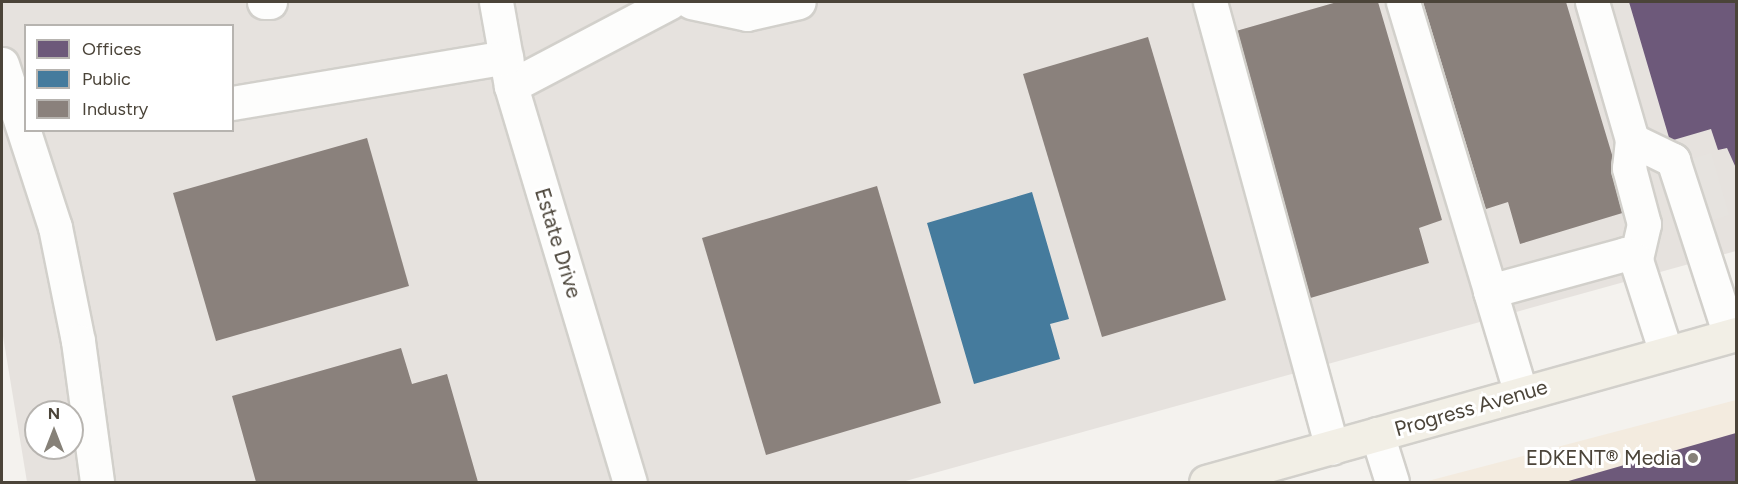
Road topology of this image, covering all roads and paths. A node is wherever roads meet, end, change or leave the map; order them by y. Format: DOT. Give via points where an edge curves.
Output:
graph roads {
  1 [pos="264,2"];
  2 [pos="270,2"];
  3 [pos="496,2"];
  4 [pos="670,2"];
  5 [pos="691,2"];
  6 [pos="799,2"];
  7 [pos="1210,2"];
  8 [pos="1402,2"];
  9 [pos="1592,2"];
  10 [pos="2,64"];
  11 [pos="508,72"];
  12 [pos="234,103"];
  13 [pos="24,132"];
  14 [pos="24,132"];
  15 [pos="1632,140"];
  16 [pos="1636,260"];
  17 [pos="1490,291"];
  18 [pos="1733,334"];
  19 [pos="1666,353"];
  20 [pos="1521,394"];
  21 [pos="1377,434"];
  22 [pos="1332,448"];
  23 [pos="1263,475"];
  24 [pos="97,483"];
  25 [pos="630,483"];
  26 [pos="1206,483"];
  27 [pos="1392,483"];
  1 -- 2 [label="street"];
  3 -- 11 [label="street, Estate Drive"];
  4 -- 11 [label="street"];
  5 -- 6 [label="street" via="747,14"];
  7 -- 22 [label="street"];
  8 -- 17 [label="street"];
  9 -- 15 [label="street"];
  10 -- 13 [label="street"];
  11 -- 12 [label="street"];
  11 -- 25 [label="street, Estate Drive"];
  14 -- 24 [label="street" via="55,227 78,340"];
  15 -- 16 [label="street" via="1629,168 1644,224"];
  15 -- 18 [label="street" via="1673,160"];
  16 -- 17 [label="street" via="1625,254"];
  16 -- 19 [label="street"];
  17 -- 20 [label="street"];
  18 -- 19 [label="main road, Progress Avenue"];
  19 -- 20 [label="main road, Progress Avenue"];
  20 -- 21 [label="main road, Progress Avenue"];
  21 -- 22 [label="main road, Progress Avenue"];
  21 -- 27 [label="street"];
  22 -- 23 [label="main road, Progress Avenue"];
  23 -- 26 [label="main road, Progress Avenue"];
}
